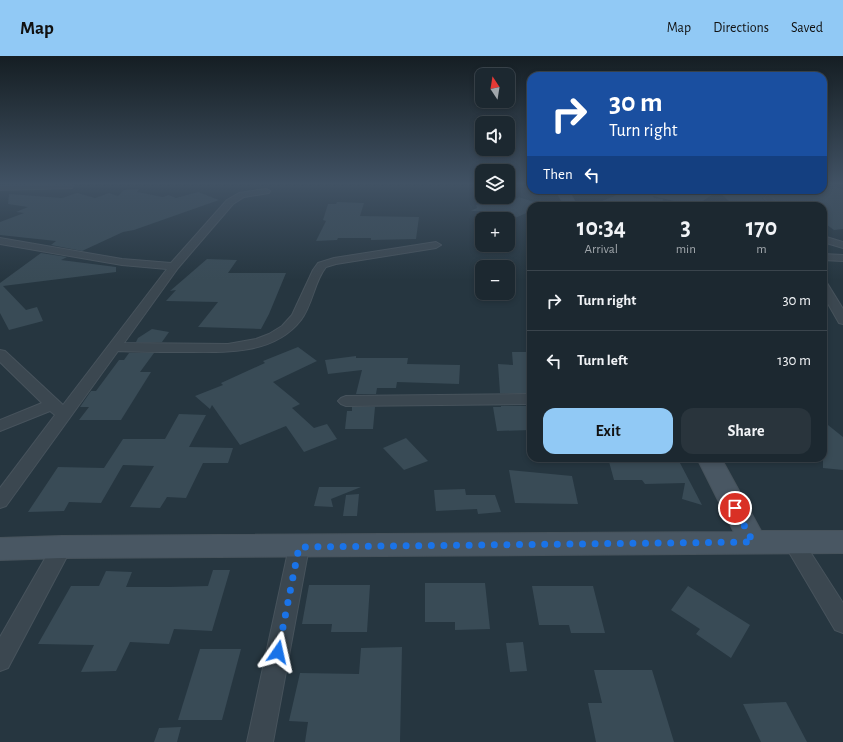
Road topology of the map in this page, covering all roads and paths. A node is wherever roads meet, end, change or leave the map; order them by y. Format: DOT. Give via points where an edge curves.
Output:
graph roads {
  1 [pos="218,216"];
  2 [pos="827,239"];
  3 [pos="0,241"];
  4 [pos="436,245"];
  5 [pos="843,245"];
  6 [pos="827,257"];
  7 [pos="843,258"];
  8 [pos="174,266"];
  9 [pos="827,292"];
  10 [pos="843,320"];
  11 [pos="113,347"];
  12 [pos="0,354"];
  13 [pos="527,399"];
  14 [pos="346,401"];
  15 [pos="58,410"];
  16 [pos="0,426"];
  17 [pos="711,462"];
  18 [pos="0,501"];
  19 [pos="753,542"];
  20 [pos="793,542"];
  21 [pos="843,542"];
  22 [pos="62,547"];
  23 [pos="299,547"];
  24 [pos="0,549"];
  25 [pos="843,623"];
  26 [pos="0,660"];
  27 [pos="260,742"];
  1 -- 8 [label="street"];
  2 -- 5 [label="street"];
  3 -- 8 [label="street" via="122,262"];
  4 -- 11 [label="street" via="322,265 298,316 280,334 263,341 224,348"];
  6 -- 7 [label="street"];
  8 -- 11 [label="street"];
  9 -- 10 [label="street"];
  11 -- 15 [label="street"];
  12 -- 15 [label="street"];
  13 -- 14 [label="street"];
  15 -- 16 [label="street"];
  15 -- 18 [label="street"];
  17 -- 19 [label="street"];
  19 -- 20 [label="street"];
  19 -- 23 [label="street"];
  20 -- 21 [label="street"];
  20 -- 25 [label="street"];
  22 -- 23 [label="street"];
  22 -- 24 [label="street"];
  22 -- 26 [label="street"];
  23 -- 27 [label="street"];
}
